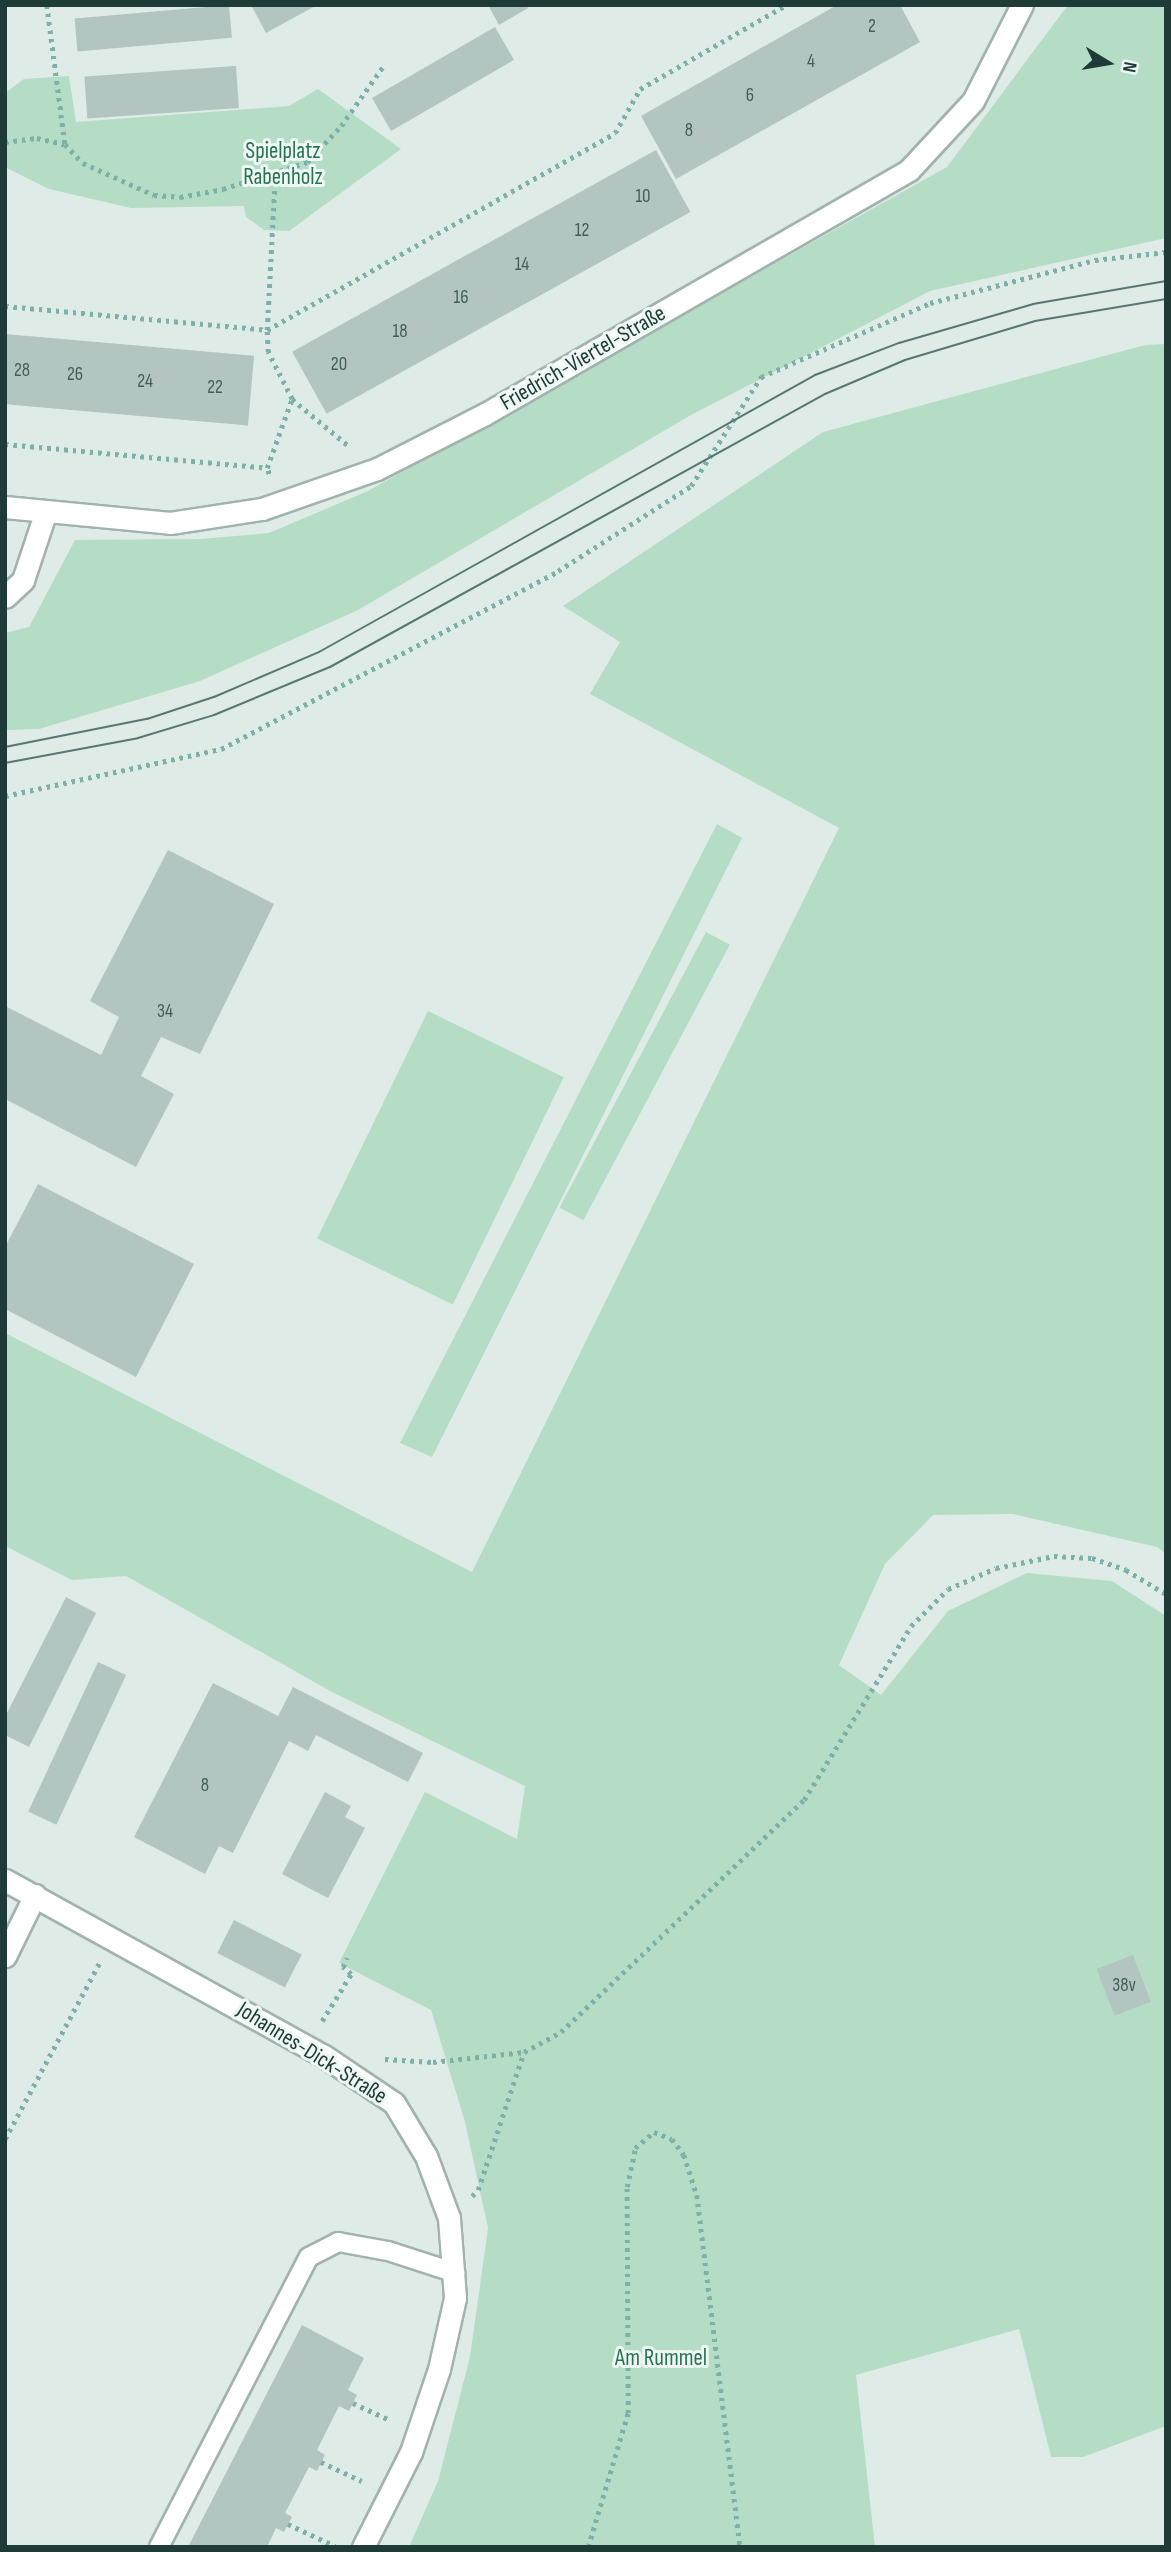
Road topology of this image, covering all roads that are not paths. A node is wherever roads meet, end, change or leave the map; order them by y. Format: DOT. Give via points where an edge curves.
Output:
graph roads {
  1 [pos="1018,6"];
  2 [pos="5,508"];
  3 [pos="45,514"];
  4 [pos="5,597"];
  5 [pos="5,1880"];
  6 [pos="34,1895"];
  7 [pos="5,1956"];
  8 [pos="456,2273"];
  9 [pos="159,2547"];
  10 [pos="363,2547"];
  1 -- 3 [label="street, Friedrich-Viertel-Straße" via="973,102 909,170 485,414 360,475 277,504 170,523"];
  2 -- 3 [label="street, Friedrich-Viertel-Straße"];
  3 -- 4 [label="street" via="23,580"];
  5 -- 6 [label="street, Johannes-Dick-Straße"];
  6 -- 7 [label="street"];
  6 -- 8 [label="street, Johannes-Dick-Straße" via="307,2047 394,2103 426,2156 449,2218"];
  8 -- 9 [label="lane" via="388,2251 338,2242 309,2257"];
  8 -- 10 [label="street, Johannes-Dick-Straße" via="439,2370 417,2433"];
}
